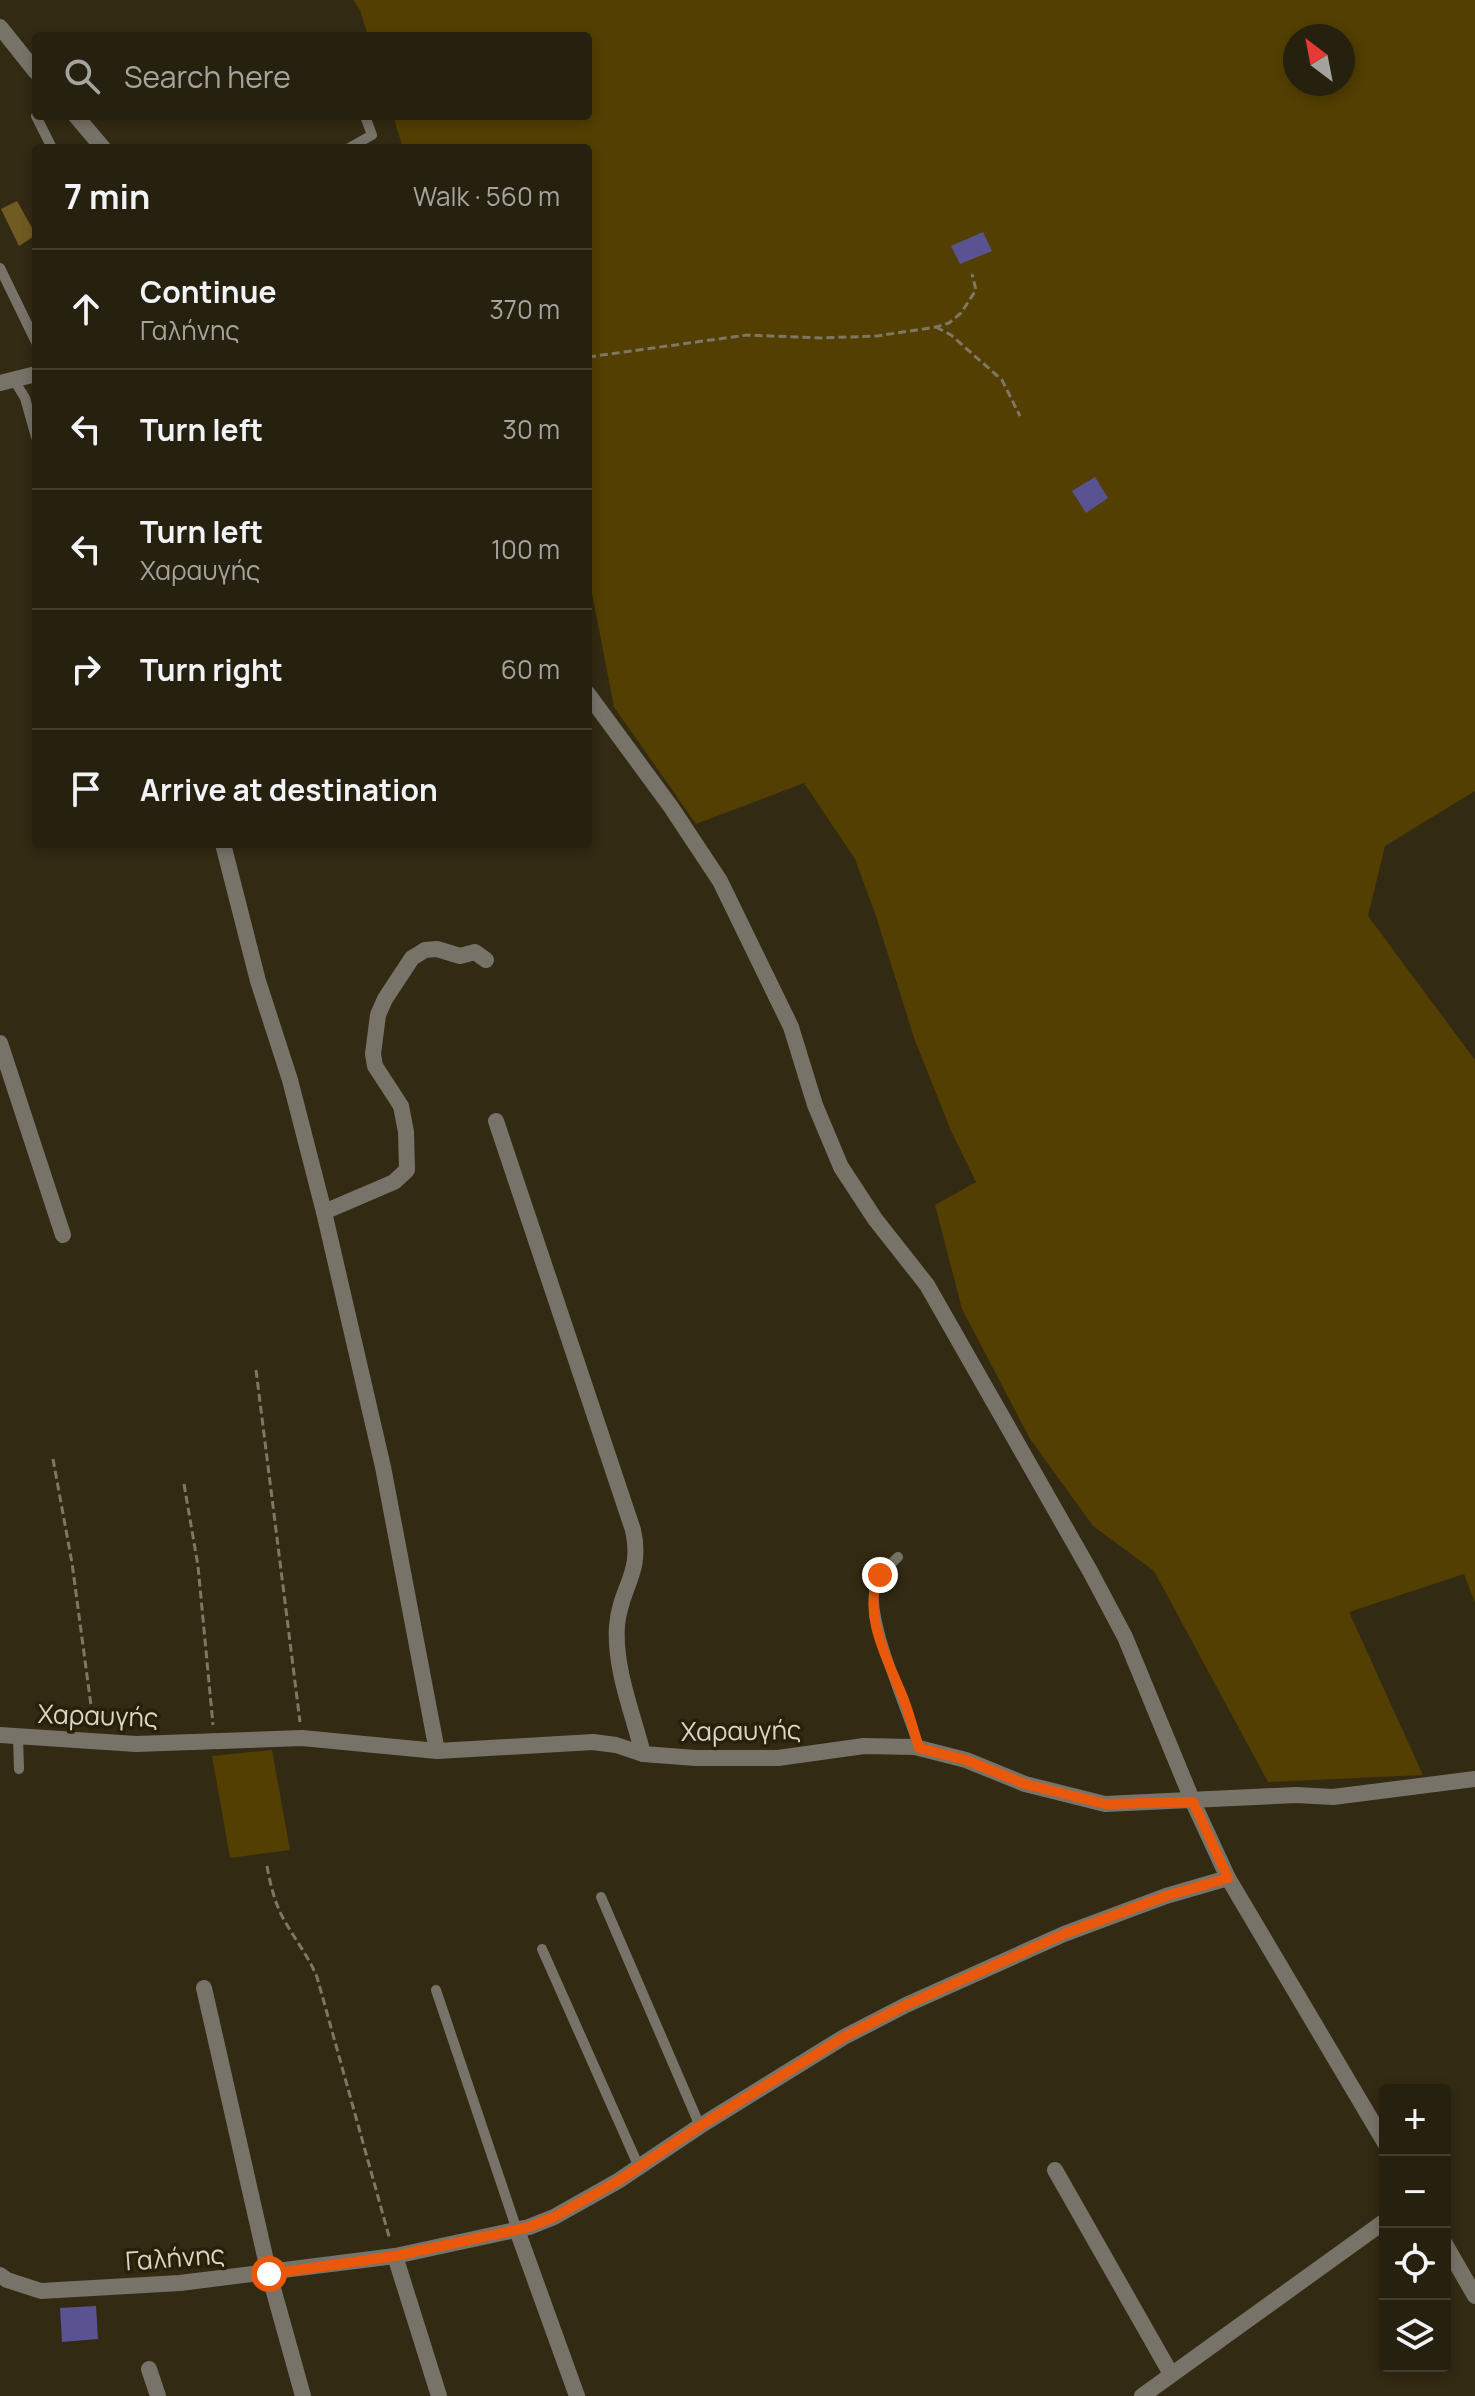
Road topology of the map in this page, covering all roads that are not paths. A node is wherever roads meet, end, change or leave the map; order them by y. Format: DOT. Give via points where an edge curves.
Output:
graph roads {
  1 [pos="0,27"];
  2 [pos="32,67"];
  3 [pos="38,120"];
  4 [pos="79,120"];
  5 [pos="366,120"];
  6 [pos="50,144"];
  7 [pos="100,144"];
  8 [pos="356,144"];
  9 [pos="0,268"];
  10 [pos="32,334"];
  11 [pos="32,375"];
  12 [pos="7,381"];
  13 [pos="32,423"];
  14 [pos="592,699"];
  15 [pos="224,848"];
  16 [pos="486,960"];
  17 [pos="0,1043"];
  18 [pos="496,1121"];
  19 [pos="324,1212"];
  20 [pos="63,1235"];
  21 [pos="898,1557"];
  22 [pos="0,1735"];
  23 [pos="18,1737"];
  24 [pos="919,1748"];
  25 [pos="437,1751"];
  26 [pos="643,1754"];
  27 [pos="19,1769"];
  28 [pos="1475,1779"];
  29 [pos="1193,1802"];
  30 [pos="1228,1878"];
  31 [pos="601,1897"];
  32 [pos="542,1949"];
  33 [pos="204,1988"];
  34 [pos="436,1990"];
  35 [pos="700,2126"];
  36 [pos="1379,2133"];
  37 [pos="639,2167"];
  38 [pos="1055,2170"];
  39 [pos="1379,2225"];
  40 [pos="517,2230"];
  41 [pos="1451,2254"];
  42 [pos="395,2256"];
  43 [pos="269,2274"];
  44 [pos="0,2275"];
  45 [pos="1475,2296"];
  46 [pos="149,2369"];
  47 [pos="1171,2374"];
  48 [pos="158,2396"];
  49 [pos="303,2396"];
  50 [pos="439,2396"];
  51 [pos="577,2396"];
  52 [pos="1142,2396"];
  1 -- 2 [label="street"];
  3 -- 6 [label="lane"];
  4 -- 7 [label="street"];
  5 -- 8 [label="lane" via="372,135"];
  9 -- 10 [label="lane"];
  11 -- 12 [label="street"];
  12 -- 13 [label="lane" via="25,398"];
  14 -- 29 [label="street" via="720,881 791,1027 841,1167 927,1285 1090,1571 1152,1697"];
  15 -- 19 [label="street"];
  16 -- 19 [label="street" via="475,952 460,956 425,950 412,958 385,999 373,1054 401,1106 407,1170 394,1182"];
  17 -- 20 [label="street"];
  18 -- 26 [label="street" via="633,1530 637,1563 617,1625"];
  19 -- 25 [label="street" via="383,1467"];
  21 -- 24 [label="lane" via="880,1575 874,1604"];
  22 -- 23 [label="street, Χαραυγής"];
  23 -- 25 [label="street, Χαραυγής" via="136,1744 302,1738"];
  23 -- 27 [label="lane"];
  24 -- 26 [label="street, Χαραυγής" via="864,1746 778,1758"];
  24 -- 29 [label="street, Χαραυγής" via="1105,1804"];
  25 -- 26 [label="street, Χαραυγής" via="593,1742"];
  28 -- 29 [label="street, Χαραυγής" via="1333,1797"];
  29 -- 30 [label="street"];
  30 -- 35 [label="street, Γαλήνης" via="1064,1934 906,2005"];
  30 -- 36 [label="street"];
  31 -- 35 [label="lane"];
  32 -- 37 [label="lane"];
  33 -- 43 [label="street"];
  34 -- 40 [label="lane"];
  35 -- 37 [label="street, Γαλήνης"];
  37 -- 40 [label="street, Γαλήνης" via="554,2217"];
  38 -- 47 [label="street"];
  39 -- 47 [label="street"];
  40 -- 42 [label="street, Γαλήνης"];
  40 -- 51 [label="street"];
  41 -- 45 [label="street"];
  42 -- 43 [label="street, Γαλήνης"];
  42 -- 50 [label="street"];
  43 -- 44 [label="street, Γαλήνης" via="41,2291"];
  43 -- 49 [label="street"];
  46 -- 48 [label="street"];
  47 -- 52 [label="street"];
}
